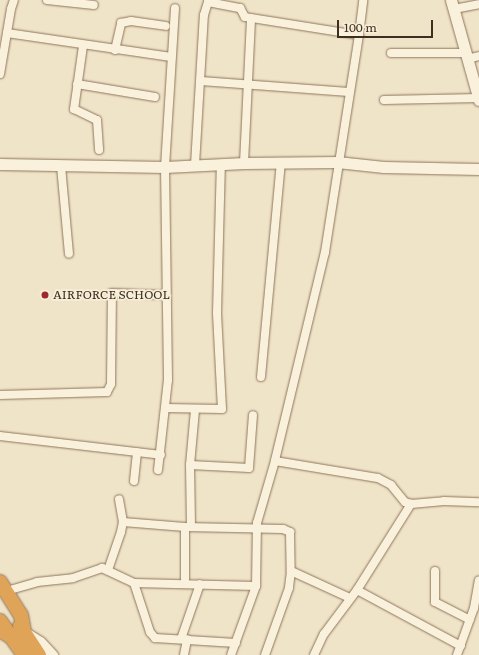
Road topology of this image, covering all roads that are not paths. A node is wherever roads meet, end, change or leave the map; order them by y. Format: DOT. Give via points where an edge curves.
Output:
graph roads {
  1 [pos="14,0"];
  2 [pos="47,0"];
  3 [pos="363,0"];
  4 [pos="452,4"];
  5 [pos="479,4"];
  6 [pos="94,5"];
  7 [pos="175,8"];
  8 [pos="251,18"];
  9 [pos="166,26"];
  10 [pos="7,33"];
  11 [pos="359,35"];
  12 [pos="83,46"];
  13 [pos="115,50"];
  14 [pos="2,52"];
  15 [pos="392,53"];
  16 [pos="467,56"];
  17 [pos="479,56"];
  18 [pos="171,57"];
  19 [pos="0,74"];
  20 [pos="201,81"];
  21 [pos="77,84"];
  22 [pos="248,84"];
  23 [pos="349,92"];
  24 [pos="155,97"];
  25 [pos="479,99"];
  26 [pos="384,100"];
  27 [pos="99,150"];
  28 [pos="244,162"];
  29 [pos="281,162"];
  30 [pos="338,162"];
  31 [pos="0,164"];
  32 [pos="221,164"];
  33 [pos="195,165"];
  34 [pos="61,166"];
  35 [pos="165,167"];
  36 [pos="479,169"];
  37 [pos="69,254"];
  38 [pos="165,295"];
  39 [pos="261,377"];
  40 [pos="0,396"];
  41 [pos="166,408"];
  42 [pos="195,410"];
  43 [pos="253,415"];
  44 [pos="0,436"];
  45 [pos="137,452"];
  46 [pos="161,455"];
  47 [pos="275,461"];
  48 [pos="190,465"];
  49 [pos="158,470"];
  50 [pos="134,481"];
  51 [pos="119,499"];
  52 [pos="479,502"];
  53 [pos="411,504"];
  54 [pos="123,522"];
  55 [pos="188,527"];
  56 [pos="256,530"];
  57 [pos="108,570"];
  58 [pos="291,571"];
  59 [pos="435,571"];
  60 [pos="479,580"];
  61 [pos="134,583"];
  62 [pos="185,583"];
  63 [pos="200,584"];
  64 [pos="256,586"];
  65 [pos="2,590"];
  66 [pos="357,590"];
  67 [pos="350,598"];
  68 [pos="476,608"];
  69 [pos="0,620"];
  70 [pos="470,620"];
  71 [pos="0,630"];
  72 [pos="19,635"];
  73 [pos="184,639"];
  74 [pos="236,643"];
  75 [pos="461,646"];
  76 [pos="17,655"];
  77 [pos="24,655"];
  78 [pos="39,655"];
  79 [pos="52,655"];
  80 [pos="184,655"];
  81 [pos="232,655"];
  82 [pos="265,655"];
  83 [pos="314,655"];
  84 [pos="457,655"];
  1 -- 10 [label="street"];
  2 -- 6 [label="street"];
  3 -- 11 [label="street"];
  4 -- 5 [label="street"];
  4 -- 16 [label="street"];
  7 -- 18 [label="street"];
  8 -- 11 [label="street"];
  8 -- 20 [label="street" via="244,16 240,8 207,2"];
  8 -- 22 [label="street"];
  9 -- 13 [label="street" via="131,21 121,23"];
  10 -- 12 [label="street"];
  10 -- 14 [label="street"];
  11 -- 23 [label="street"];
  12 -- 13 [label="street"];
  12 -- 21 [label="street"];
  13 -- 18 [label="street"];
  14 -- 19 [label="street"];
  15 -- 16 [label="street"];
  16 -- 17 [label="street"];
  16 -- 25 [label="street"];
  18 -- 35 [label="street"];
  20 -- 22 [label="street"];
  20 -- 33 [label="street"];
  21 -- 24 [label="street"];
  21 -- 27 [label="street" via="74,109 97,120"];
  22 -- 23 [label="street"];
  22 -- 28 [label="street"];
  23 -- 30 [label="street"];
  25 -- 26 [label="street"];
  28 -- 29 [label="street"];
  28 -- 32 [label="street"];
  29 -- 30 [label="street"];
  29 -- 39 [label="street"];
  30 -- 36 [label="street" via="384,167"];
  30 -- 47 [label="street" via="325,252"];
  31 -- 34 [label="street"];
  32 -- 33 [label="street"];
  32 -- 42 [label="street" via="217,313 222,409"];
  33 -- 35 [label="street"];
  34 -- 35 [label="street"];
  34 -- 37 [label="street"];
  35 -- 38 [label="street"];
  38 -- 40 [label="street" via="112,293 111,384 107,392"];
  38 -- 41 [label="street"];
  41 -- 42 [label="street"];
  41 -- 46 [label="street"];
  42 -- 48 [label="street"];
  43 -- 48 [label="street" via="249,468"];
  44 -- 45 [label="street"];
  45 -- 46 [label="street"];
  45 -- 50 [label="street"];
  46 -- 49 [label="street"];
  47 -- 53 [label="street" via="378,478 391,485 405,502"];
  47 -- 56 [label="street"];
  48 -- 55 [label="street"];
  51 -- 54 [label="street"];
  52 -- 53 [label="street" via="444,501"];
  53 -- 66 [label="street"];
  54 -- 55 [label="street"];
  54 -- 57 [label="street"];
  55 -- 56 [label="street"];
  55 -- 62 [label="street"];
  56 -- 58 [label="street" via="283,529 290,532"];
  56 -- 64 [label="street"];
  57 -- 61 [label="street"];
  57 -- 65 [label="street" via="98,568 73,578"];
  58 -- 67 [label="street"];
  58 -- 82 [label="street" via="286,595"];
  59 -- 70 [label="street" via="435,602"];
  60 -- 68 [label="street"];
  61 -- 62 [label="street"];
  61 -- 73 [label="street" via="152,636 158,639"];
  62 -- 63 [label="street"];
  63 -- 64 [label="street"];
  63 -- 73 [label="street"];
  64 -- 74 [label="street"];
  65 -- 72 [label="highway"];
  66 -- 67 [label="street"];
  66 -- 75 [label="street"];
  67 -- 83 [label="street" via="324,634"];
  68 -- 70 [label="street"];
  69 -- 72 [label="highway"];
  70 -- 75 [label="street"];
  71 -- 72 [label="highway"];
  72 -- 76 [label="street"];
  72 -- 77 [label="highway"];
  72 -- 78 [label="highway"];
  72 -- 79 [label="street" via="40,642"];
  73 -- 74 [label="street"];
  73 -- 80 [label="street"];
  74 -- 81 [label="street"];
  75 -- 84 [label="street"];
}
